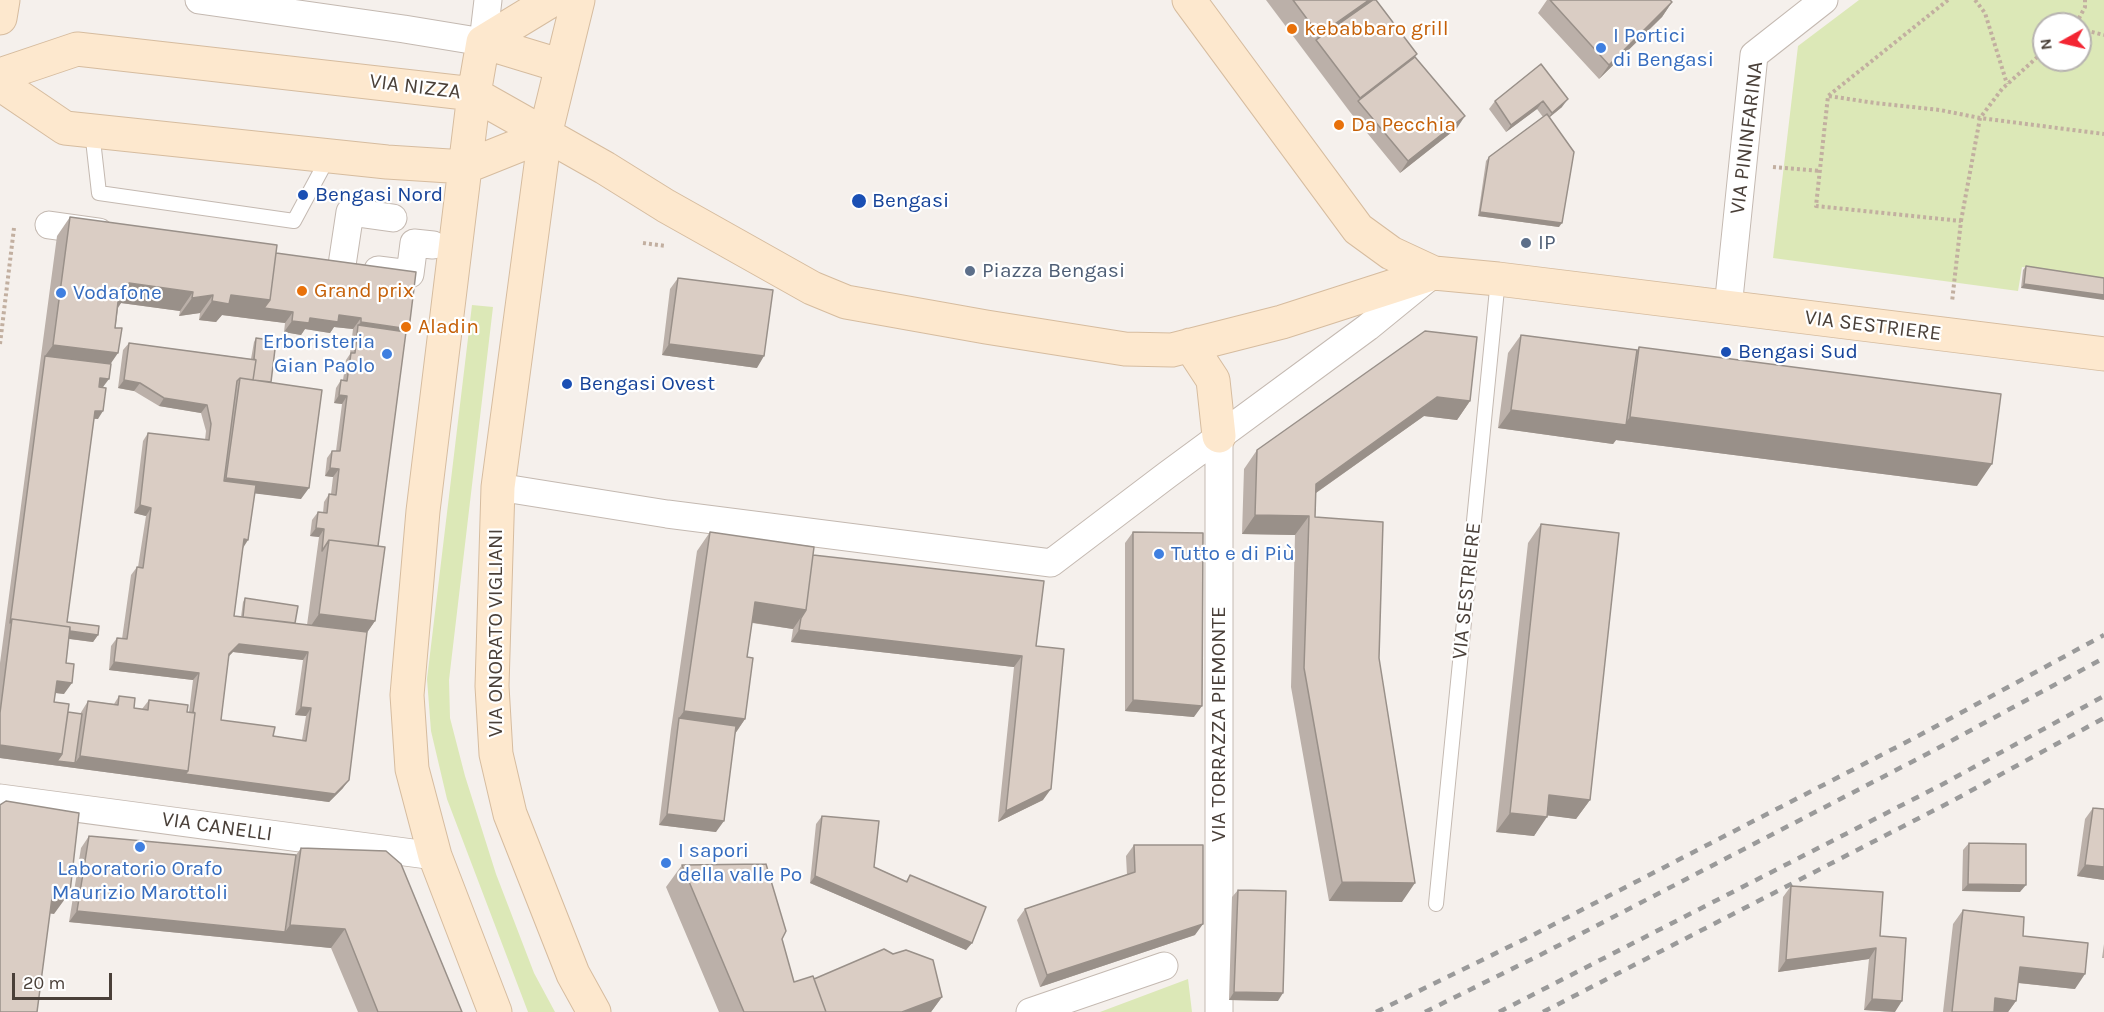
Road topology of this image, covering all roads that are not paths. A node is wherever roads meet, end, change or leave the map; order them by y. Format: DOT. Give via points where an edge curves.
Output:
graph roads {
  1 [pos="3,0"];
  2 [pos="199,0"];
  3 [pos="488,0"];
  4 [pos="552,0"];
  5 [pos="578,0"];
  6 [pos="1189,0"];
  7 [pos="1824,0"];
  8 [pos="0,18"];
  9 [pos="483,42"];
  10 [pos="562,66"];
  11 [pos="0,75"];
  12 [pos="0,84"];
  13 [pos="474,94"];
  14 [pos="92,131"];
  15 [pos="545,135"];
  16 [pos="329,156"];
  17 [pos="465,167"];
  18 [pos="393,218"];
  19 [pos="50,225"];
  20 [pos="120,235"];
  21 [pos="433,245"];
  22 [pos="1434,273"];
  23 [pos="1498,279"];
  24 [pos="1728,308"];
  25 [pos="1190,345"];
  26 [pos="2104,354"];
  27 [pos="1219,436"];
  28 [pos="498,487"];
  29 [pos="0,798"];
  30 [pos="435,856"];
  31 [pos="1436,904"];
  32 [pos="1164,966"];
  33 [pos="495,1012"];
  34 [pos="594,1012"];
  35 [pos="1030,1012"];
  36 [pos="1219,1012"];
  1 -- 8 [label="main road"];
  2 -- 9 [label="street"];
  3 -- 9 [label="street"];
  4 -- 9 [label="main road"];
  5 -- 10 [label="main road"];
  6 -- 22 [label="main road, VIA SESTRIERE" via="1358,229 1391,253"];
  7 -- 24 [label="street, VIA PININFARINA" via="1754,55"];
  9 -- 10 [label="main road"];
  9 -- 13 [label="main road"];
  10 -- 15 [label="main road"];
  11 -- 13 [label="main road, VIA NIZZA" via="77,49"];
  12 -- 14 [label="main road" via="65,128"];
  13 -- 15 [label="main road, VIA NIZZA"];
  13 -- 17 [label="main road"];
  14 -- 16 [label="main road"];
  14 -- 16 [label="lane" via="99,193 294,221"];
  15 -- 17 [label="main road"];
  15 -- 25 [label="main road" via="802,282 846,302 1125,349 1172,350"];
  15 -- 28 [label="main road"];
  16 -- 17 [label="main road"];
  17 -- 30 [label="main road" via="423,511 407,695 412,769"];
  18 -- 21 [label="street" via="350,212 330,263 410,274 414,243"];
  19 -- 20 [label="street"];
  22 -- 23 [label="main road, VIA SESTRIERE"];
  22 -- 25 [label="main road" via="1282,322"];
  22 -- 27 [label="street" via="1368,327"];
  23 -- 24 [label="main road, VIA SESTRIERE"];
  23 -- 31 [label="lane, VIA SESTRIERE"];
  24 -- 26 [label="main road, VIA SESTRIERE"];
  25 -- 27 [label="main road" via="1213,380"];
  27 -- 28 [label="street" via="1051,563 667,514"];
  27 -- 36 [label="street, VIA TORRAZZA PIEMONTE"];
  28 -- 34 [label="main road, VIA ONORATO VIGLIANI" via="492,686 496,754 510,814 573,974"];
  29 -- 30 [label="street, VIA CANELLI"];
  30 -- 33 [label="main road"];
  32 -- 35 [label="street"];
}
